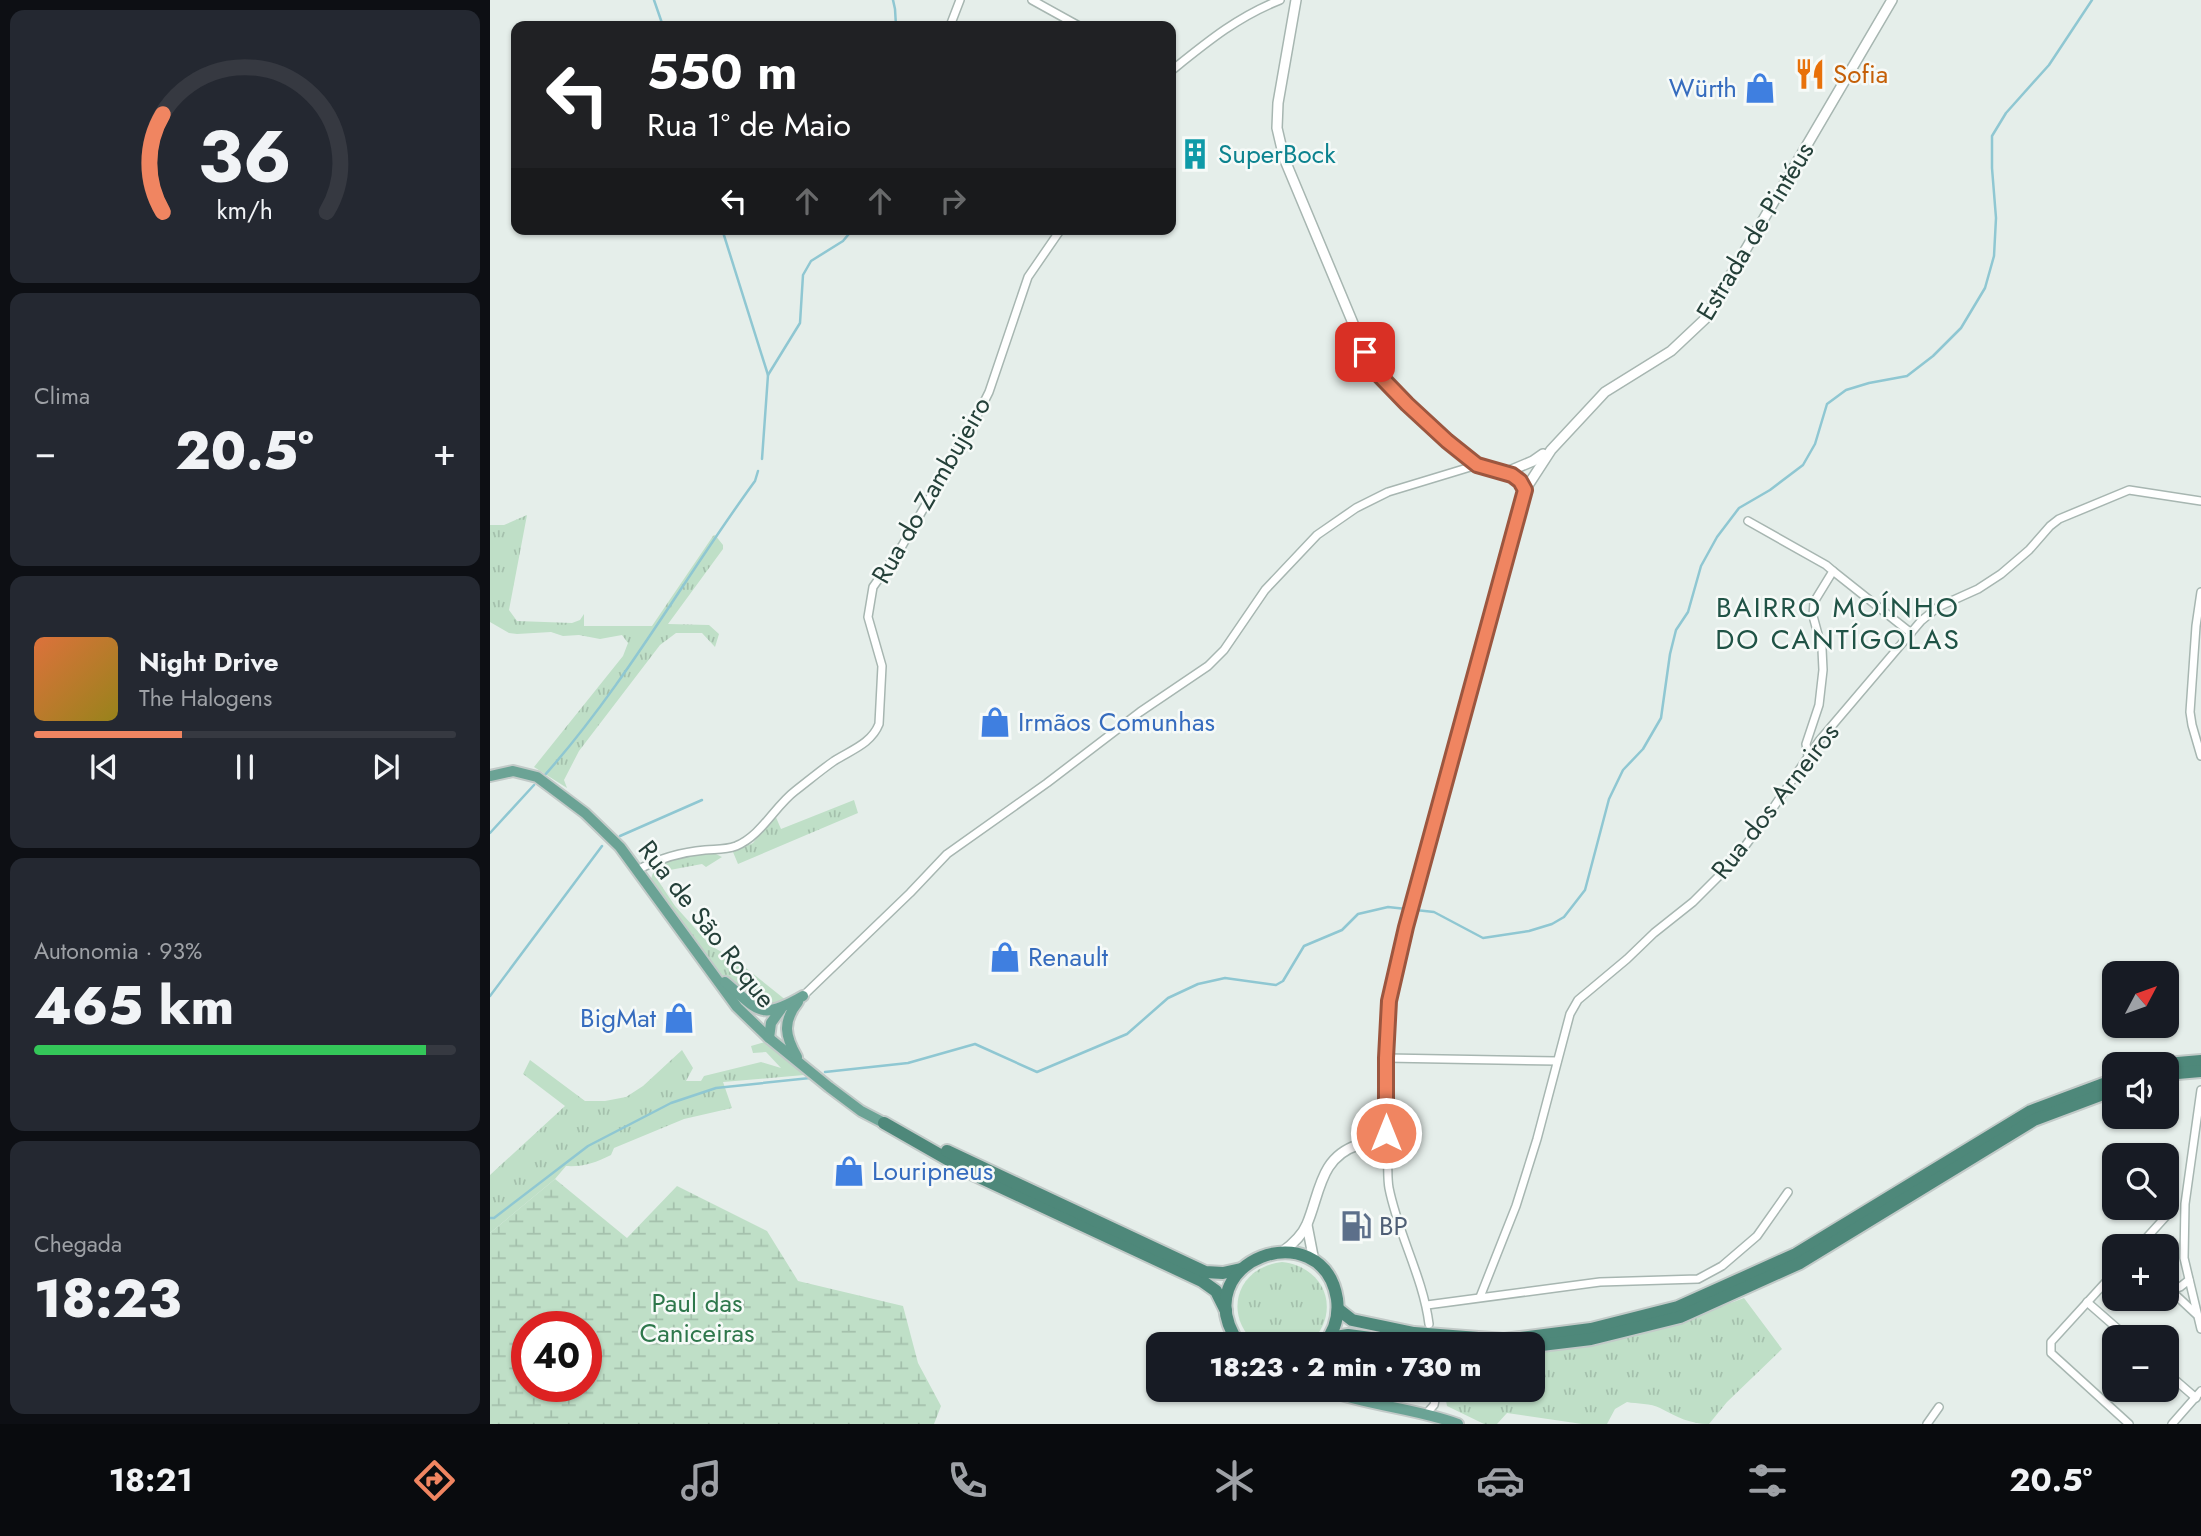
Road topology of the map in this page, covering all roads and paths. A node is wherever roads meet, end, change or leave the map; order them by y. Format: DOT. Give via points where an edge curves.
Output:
graph roads {
  1 [pos="960,0"];
  2 [pos="1032,0"];
  3 [pos="1280,0"];
  4 [pos="1296,0"];
  5 [pos="1890,4"];
  6 [pos="952,21"];
  7 [pos="1070,21"];
  8 [pos="1176,67"];
  9 [pos="1057,235"];
  10 [pos="1551,450"];
  11 [pos="1477,465"];
  12 [pos="1507,472"];
  13 [pos="1525,490"];
  14 [pos="2201,501"];
  15 [pos="1748,521"];
  16 [pos="1833,571"];
  17 [pos="2201,592"];
  18 [pos="1911,633"];
  19 [pos="2201,756"];
  20 [pos="1808,757"];
  21 [pos="490,776"];
  22 [pos="638,870"];
  23 [pos="715,976"];
  24 [pos="803,996"];
  25 [pos="780,1009"];
  26 [pos="769,1038"];
  27 [pos="1386,1058"];
  28 [pos="1557,1061"];
  29 [pos="2201,1061"];
  30 [pos="800,1063"];
  31 [pos="2179,1063"];
  32 [pos="2201,1071"];
  33 [pos="2179,1073"];
  34 [pos="2102,1084"];
  35 [pos="2201,1090"];
  36 [pos="2102,1094"];
  37 [pos="2199,1102"];
  38 [pos="884,1123"];
  39 [pos="1381,1140"];
  40 [pos="1788,1192"];
  41 [pos="2163,1220"];
  42 [pos="1307,1225"];
  43 [pos="2150,1234"];
  44 [pos="1282,1252"];
  45 [pos="1314,1261"];
  46 [pos="1241,1269"];
  47 [pos="2189,1280"];
  48 [pos="2102,1286"];
  49 [pos="2179,1287"];
  50 [pos="1480,1297"];
  51 [pos="2179,1297"];
  52 [pos="2087,1302"];
  53 [pos="1427,1305"];
  54 [pos="1338,1309"];
  55 [pos="1226,1311"];
  56 [pos="2197,1314"];
  57 [pos="1429,1324"];
  58 [pos="2113,1325"];
  59 [pos="2201,1329"];
  60 [pos="1232,1332"];
  61 [pos="1332,1332"];
  62 [pos="1545,1345"];
  63 [pos="2179,1381"];
  64 [pos="2199,1395"];
  65 [pos="1372,1402"];
  66 [pos="1435,1402"];
  67 [pos="1939,1408"];
  68 [pos="1426,1414"];
  69 [pos="1458,1424"];
  70 [pos="1927,1424"];
  71 [pos="2129,1424"];
  72 [pos="2172,1424"];
  1 -- 6 [label="street"];
  2 -- 7 [label="street"];
  3 -- 8 [label="street" via="1253,11"];
  4 -- 11 [label="street" via="1277,128 1284,158 1365,352 1379,375"];
  5 -- 10 [label="street, Estrada de Pintéus" via="1705,319 1671,351 1605,392"];
  9 -- 22 [label="street, Rua do Zambujeiro" via="1028,277 979,412 902,546 873,587 868,617 882,666 875,732 783,800 739,845 664,858"];
  10 -- 12 [label="street"];
  10 -- 13 [label="street, Estrada de Pintéus"];
  11 -- 12 [label="street"];
  11 -- 24 [label="street" via="1388,492 1317,535 1265,590 1208,666 947,854"];
  12 -- 13 [label="street"];
  13 -- 27 [label="street, Estrada de Pintéus" via="1406,927 1389,1001"];
  14 -- 18 [label="street, Rua dos Arneiros" via="2129,490 2059,519 2001,574 1938,607"];
  15 -- 16 [label="street"];
  16 -- 18 [label="street"];
  16 -- 20 [label="street" via="1814,602 1822,670 1819,705 1806,744"];
  17 -- 19 [label="street" via="2190,712"];
  18 -- 20 [label="street, Rua dos Arneiros"];
  20 -- 28 [label="street, Rua dos Arneiros" via="1734,861 1578,1000"];
  21 -- 22 [label="main road, Rua de São Roque" via="513,771 537,777 601,827"];
  22 -- 23 [label="main road, Rua de São Roque"];
  23 -- 25 [label="main road" via="748,1004 762,1010"];
  23 -- 26 [label="main road, Rua de São Roque" via="737,1007"];
  24 -- 25 [label="main road"];
  24 -- 30 [label="main road" via="791,1011 786,1031"];
  25 -- 26 [label="main road"];
  26 -- 30 [label="main road, Rua de São Roque"];
  27 -- 28 [label="street"];
  27 -- 39 [label="street, Estrada de Pintéus" via="1386,1129"];
  28 -- 50 [label="street, Rua dos Arneiros" via="1520,1195"];
  29 -- 31 [label="highway"];
  30 -- 38 [label="main road, Rua de São Roque" via="861,1111"];
  32 -- 33 [label="highway"];
  34 -- 54 [label="highway" via="2031,1111 1797,1254 1678,1307 1591,1329 1504,1340 1414,1333 1352,1320"];
  35 -- 37 [label="street"];
  36 -- 62 [label="highway" via="2034,1120 1800,1263 1680,1317 1591,1339"];
  37 -- 47 [label="street" via="2185,1204 2184,1258"];
  38 -- 46 [label="highway, Rua de São Roque" via="1205,1272"];
  38 -- 55 [label="highway, Rua de São Roque" via="975,1175 1202,1281 1216,1291"];
  39 -- 42 [label="street" via="1357,1145 1337,1157 1319,1184"];
  39 -- 53 [label="street" via="1402,1237"];
  40 -- 50 [label="street" via="1757,1236 1698,1279 1600,1282"];
  41 -- 43 [label="street"];
  42 -- 44 [label="street"];
  42 -- 45 [label="street"];
  44 -- 45 [label="highway"];
  44 -- 46 [label="highway" via="1256,1258"];
  45 -- 54 [label="highway" via="1335,1290"];
  46 -- 55 [label="highway" via="1232,1281"];
  47 -- 49 [label="street"];
  47 -- 56 [label="street"];
  48 -- 52 [label="street"];
  50 -- 53 [label="street"];
  51 -- 56 [label="street"];
  52 -- 58 [label="street"];
  52 -- 71 [label="street" via="2051,1342 2051,1353"];
  53 -- 57 [label="street"];
  54 -- 61 [label="highway"];
  55 -- 60 [label="highway, Rua de São Roque"];
  56 -- 59 [label="street"];
  63 -- 64 [label="street"];
  64 -- 72 [label="street"];
  65 -- 68 [label="main road"];
  66 -- 68 [label="street"];
  67 -- 70 [label="street"];
  68 -- 69 [label="main road"];
}
